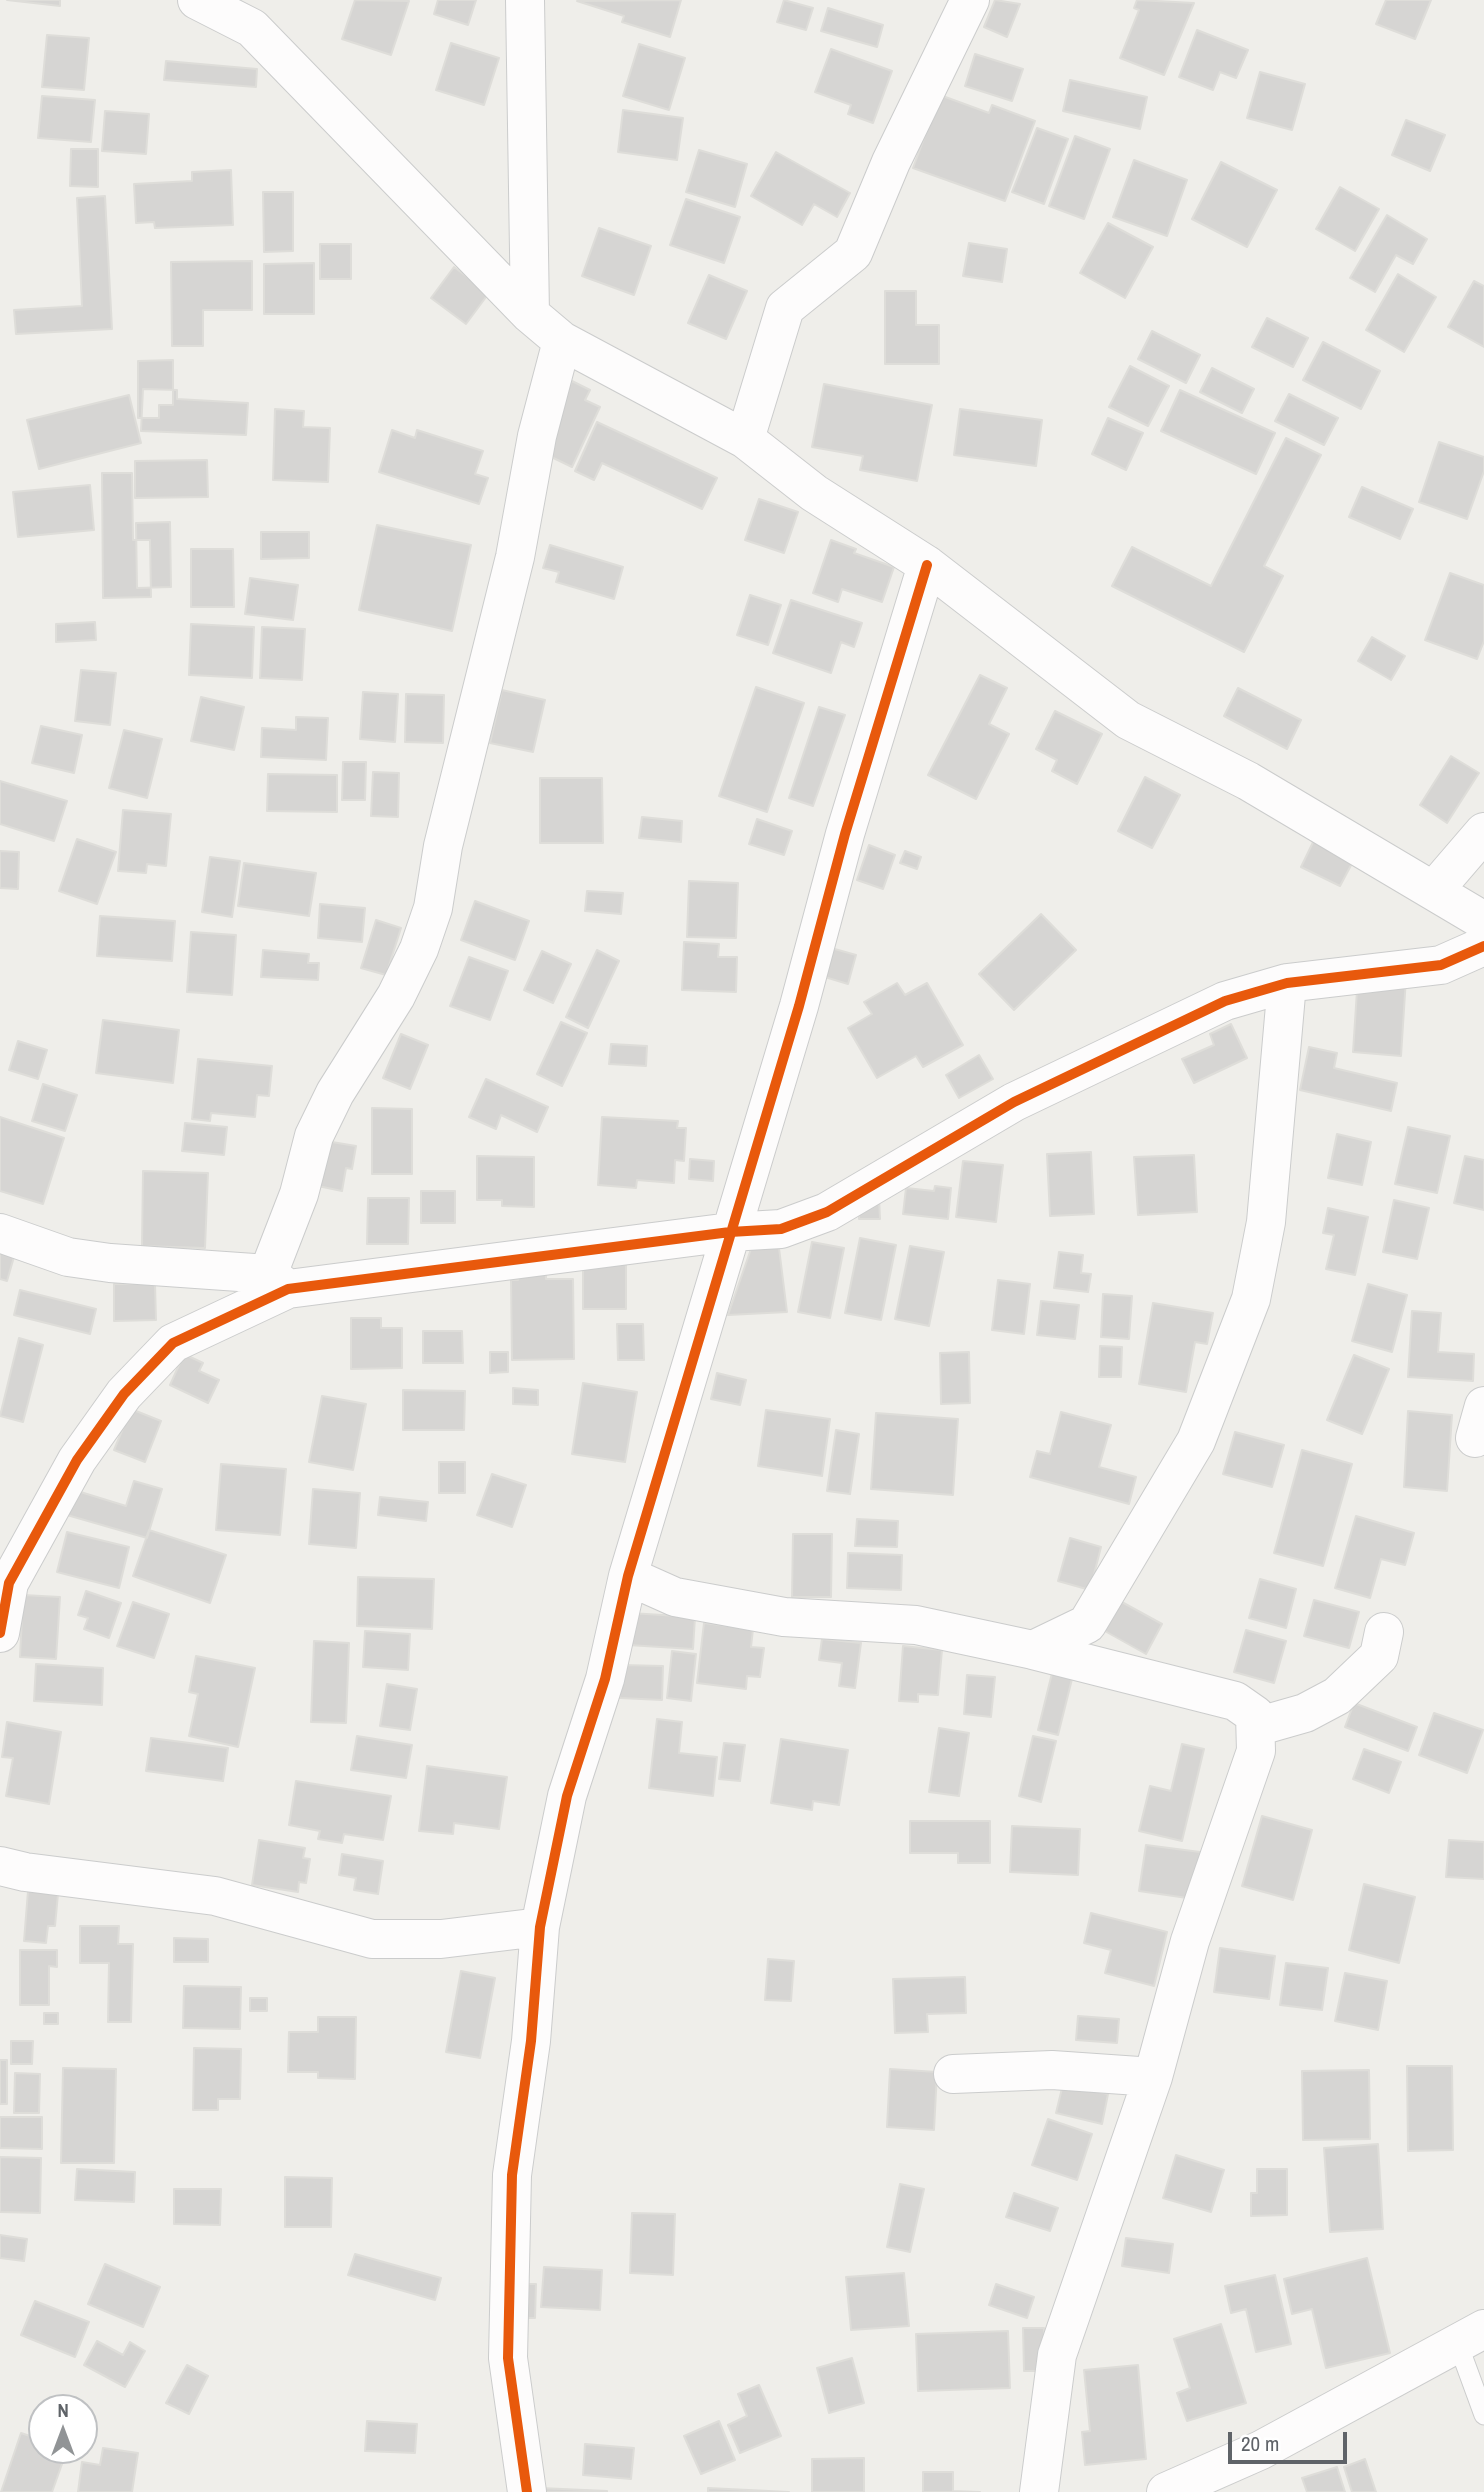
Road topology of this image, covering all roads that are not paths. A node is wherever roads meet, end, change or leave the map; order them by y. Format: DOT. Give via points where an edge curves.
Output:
graph roads {
  1 [pos="197,0"];
  2 [pos="525,0"];
  3 [pos="970,0"];
  4 [pos="530,314"];
  5 [pos="562,341"];
  6 [pos="745,439"];
  7 [pos="927,565"];
  8 [pos="1484,832"];
  9 [pos="1435,889"];
  10 [pos="1484,921"];
  11 [pos="1484,946"];
  12 [pos="1287,983"];
  13 [pos="730,1232"];
  14 [pos="0,1233"];
  15 [pos="278,1282"];
  16 [pos="628,1576"];
  17 [pos="5,1582"];
  18 [pos="1384,1632"];
  19 [pos="0,1633"];
  20 [pos="1033,1650"];
  21 [pos="1256,1727"];
  22 [pos="0,1866"];
  23 [pos="540,1927"];
  24 [pos="953,2074"];
  25 [pos="1153,2077"];
  26 [pos="1471,2337"];
  27 [pos="1484,2415"];
  28 [pos="527,2492"];
  29 [pos="1039,2492"];
  30 [pos="1166,2492"];
  1 -- 4 [label="street" via="251,28"];
  2 -- 4 [label="street"];
  3 -- 6 [label="street" via="891,162 853,253 785,308"];
  4 -- 5 [label="street"];
  5 -- 6 [label="street"];
  5 -- 15 [label="street" via="537,436 515,557 443,846 433,908 396,996 335,1093 314,1136"];
  6 -- 7 [label="street" via="814,493"];
  7 -- 9 [label="street" via="1128,720 1248,781"];
  7 -- 13 [label="street"];
  8 -- 9 [label="street"];
  9 -- 10 [label="street"];
  11 -- 12 [label="street" via="1441,965"];
  12 -- 13 [label="street" via="1225,1001 1059,1079 827,1212 781,1229"];
  12 -- 20 [label="street" via="1266,1222 1251,1299 1196,1441 1099,1605 1087,1624"];
  13 -- 15 [label="street"];
  13 -- 16 [label="street"];
  14 -- 15 [label="street" via="68,1257"];
  15 -- 17 [label="street" via="173,1343 124,1394 77,1460"];
  16 -- 20 [label="street" via="676,1597 771,1615 916,1625"];
  16 -- 23 [label="street" via="605,1679 567,1797"];
  17 -- 19 [label="street"];
  18 -- 21 [label="street" via="1379,1656 1337,1696 1305,1713"];
  20 -- 21 [label="street" via="1236,1701 1255,1715"];
  21 -- 25 [label="street" via="1256,1751 1190,1941"];
  22 -- 23 [label="street" via="215,1896 372,1939 441,1939"];
  23 -- 28 [label="street" via="531,2041 512,2175 508,2358"];
  24 -- 25 [label="street" via="1052,2070"];
  25 -- 29 [label="street" via="1057,2354"];
  26 -- 27 [label="lane"];
  26 -- 30 [label="street" via="1261,2450"];
}
